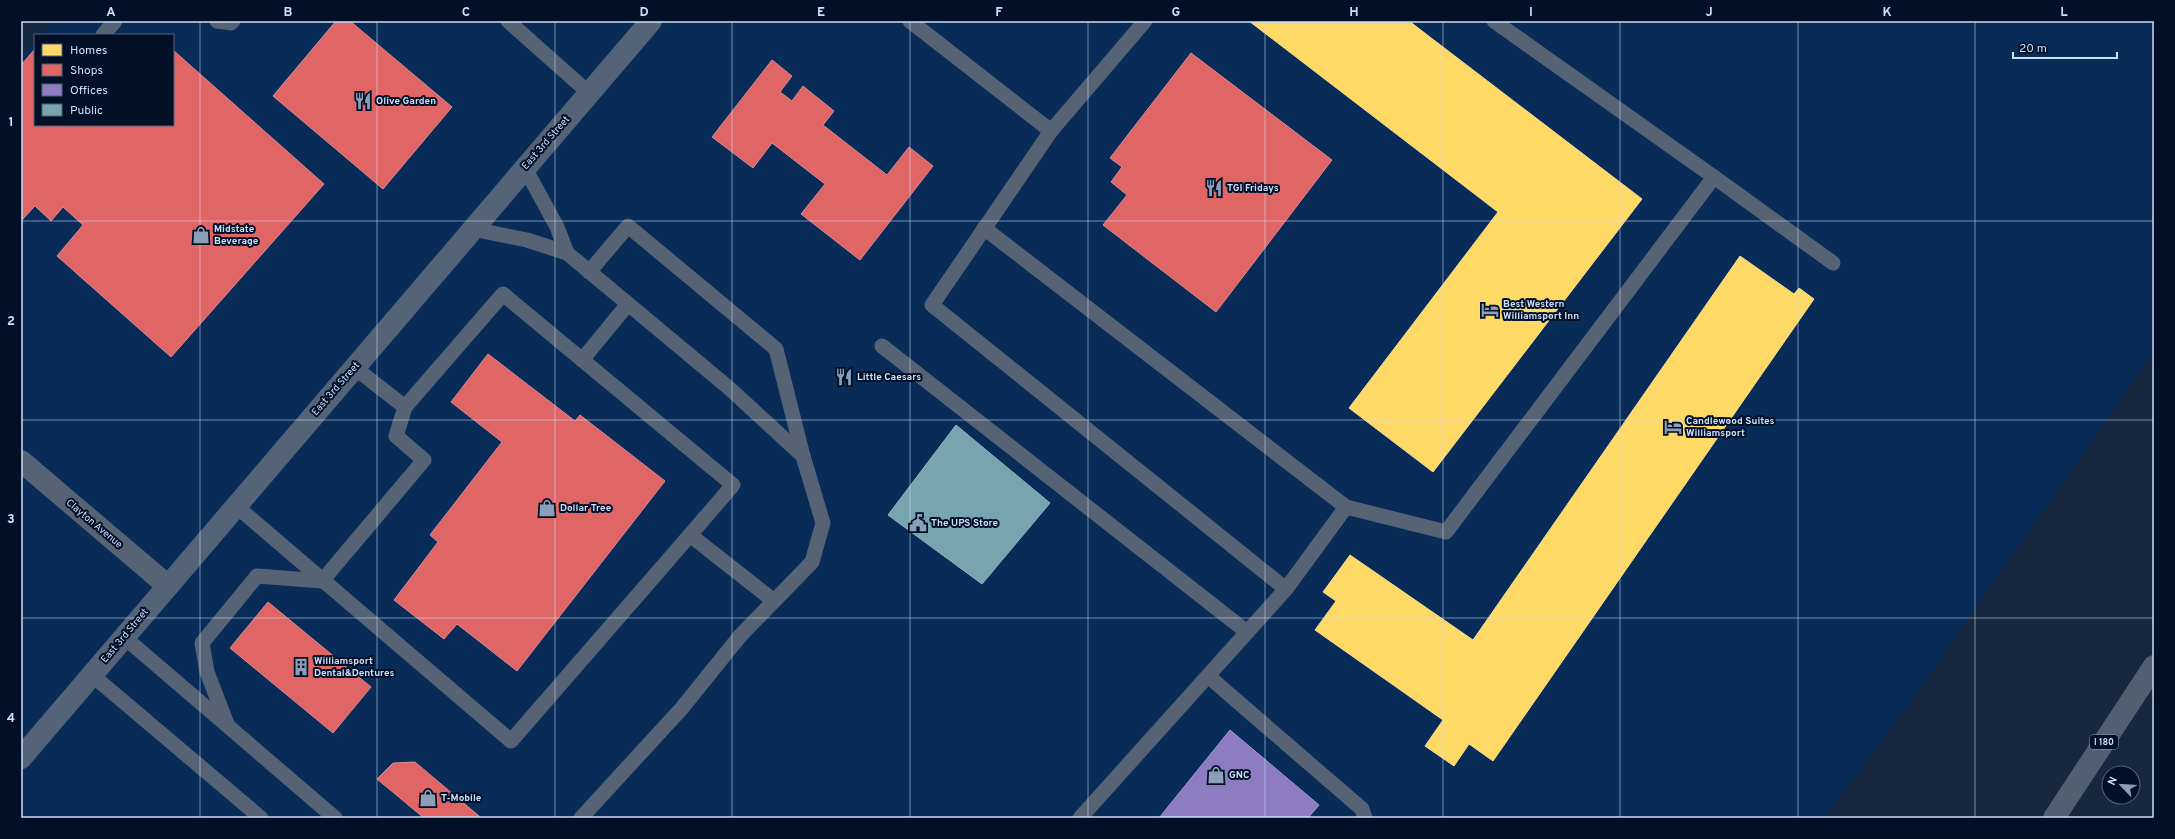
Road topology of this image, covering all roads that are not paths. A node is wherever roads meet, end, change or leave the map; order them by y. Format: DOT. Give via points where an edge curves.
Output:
graph roads {
  1 [pos="115,21"];
  2 [pos="218,21"];
  3 [pos="233,21"];
  4 [pos="508,21"];
  5 [pos="651,21"];
  6 [pos="910,21"];
  7 [pos="1145,21"];
  8 [pos="1494,21"];
  9 [pos="104,34"];
  10 [pos="589,93"];
  11 [pos="1051,131"];
  12 [pos="525,168"];
  13 [pos="1714,177"];
  14 [pos="984,228"];
  15 [pos="473,229"];
  16 [pos="567,253"];
  17 [pos="1833,263"];
  18 [pos="589,272"];
  19 [pos="628,304"];
  20 [pos="882,346"];
  21 [pos="582,360"];
  22 [pos="355,368"];
  23 [pos="405,407"];
  24 [pos="803,456"];
  25 [pos="21,461"];
  26 [pos="236,506"];
  27 [pos="1346,507"];
  28 [pos="690,535"];
  29 [pos="322,580"];
  30 [pos="168,586"];
  31 [pos="1286,589"];
  32 [pos="774,602"];
  33 [pos="1247,632"];
  34 [pos="124,637"];
  35 [pos="2154,666"];
  36 [pos="92,675"];
  37 [pos="1208,676"];
  38 [pos="228,726"];
  39 [pos="21,758"];
  40 [pos="261,818"];
  41 [pos="335,818"];
  42 [pos="581,818"];
  43 [pos="1080,818"];
  44 [pos="1365,818"];
  45 [pos="2054,818"];
  1 -- 9 [label="lane"];
  2 -- 3 [label="lane"];
  4 -- 10 [label="lane"];
  5 -- 10 [label="main road, East 3rd Street"];
  6 -- 11 [label="lane"];
  7 -- 11 [label="lane"];
  8 -- 13 [label="lane"];
  10 -- 12 [label="main road, East 3rd Street"];
  11 -- 14 [label="lane"];
  12 -- 15 [label="main road, East 3rd Street"];
  12 -- 16 [label="lane" via="558,227"];
  13 -- 17 [label="lane"];
  13 -- 27 [label="lane" via="1446,532"];
  14 -- 27 [label="lane"];
  14 -- 31 [label="lane" via="932,305"];
  15 -- 16 [label="lane" via="527,240"];
  15 -- 22 [label="main road, East 3rd Street"];
  16 -- 18 [label="lane"];
  18 -- 19 [label="lane"];
  18 -- 24 [label="lane" via="628,226 776,349"];
  19 -- 21 [label="lane"];
  19 -- 24 [label="lane" via="729,388"];
  20 -- 33 [label="lane"];
  21 -- 23 [label="lane" via="503,294"];
  21 -- 28 [label="lane" via="733,485"];
  22 -- 23 [label="lane"];
  22 -- 26 [label="main road, East 3rd Street"];
  23 -- 29 [label="lane" via="396,436 424,460"];
  24 -- 32 [label="lane" via="823,523 812,562"];
  25 -- 30 [label="street, Clayton Avenue"];
  26 -- 29 [label="lane"];
  26 -- 30 [label="main road, East 3rd Street"];
  27 -- 31 [label="lane"];
  28 -- 29 [label="lane" via="511,741"];
  28 -- 32 [label="lane"];
  29 -- 38 [label="lane" via="257,576 202,643 207,672"];
  30 -- 34 [label="main road, East 3rd Street"];
  31 -- 33 [label="lane"];
  32 -- 42 [label="lane" via="740,636 682,708"];
  33 -- 37 [label="lane"];
  34 -- 36 [label="main road, East 3rd Street"];
  34 -- 38 [label="lane"];
  35 -- 45 [label="highway, I 180"];
  36 -- 39 [label="main road, East 3rd Street"];
  36 -- 40 [label="lane"];
  37 -- 43 [label="lane"];
  37 -- 44 [label="lane" via="1362,809"];
  38 -- 41 [label="lane"];
}
